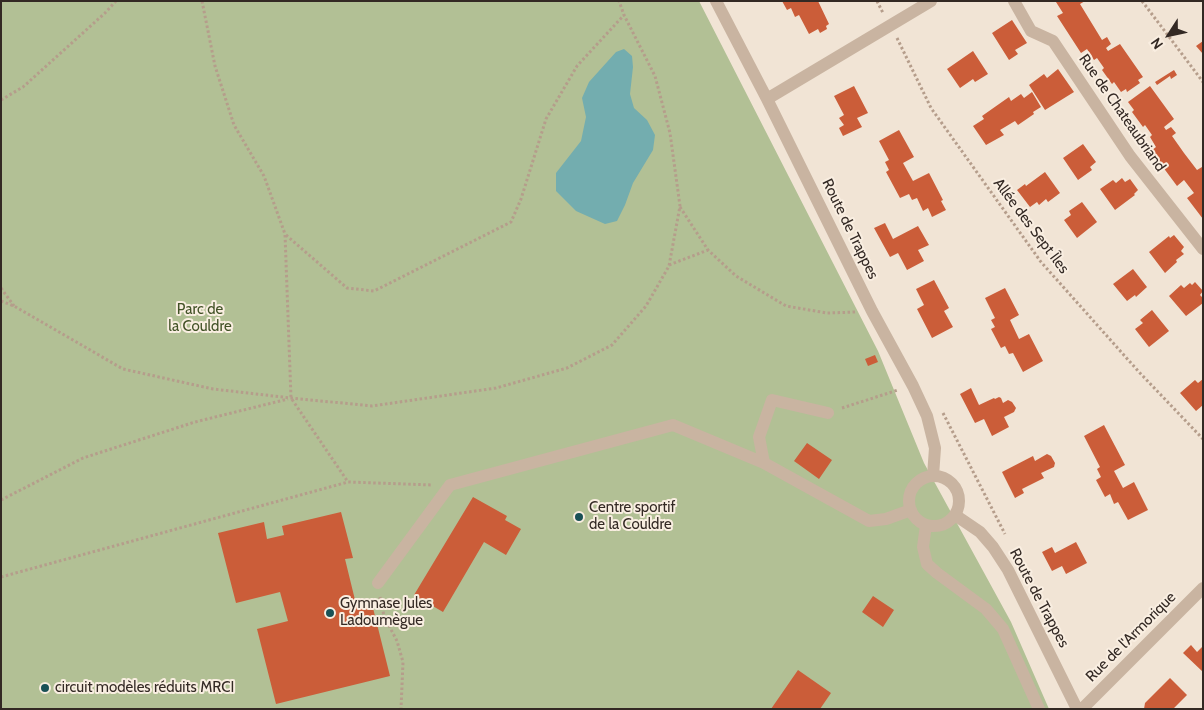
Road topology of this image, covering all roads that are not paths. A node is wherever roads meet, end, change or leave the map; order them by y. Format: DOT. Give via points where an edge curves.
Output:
graph roads {
  1 [pos="716,1"];
  2 [pos="930,1"];
  3 [pos="1014,1"];
  4 [pos="767,99"];
  5 [pos="1203,249"];
  6 [pos="828,412"];
  7 [pos="764,463"];
  8 [pos="933,476"];
  9 [pos="911,510"];
  10 [pos="955,515"];
  11 [pos="926,525"];
  12 [pos="378,583"];
  13 [pos="1203,588"];
  14 [pos="1039,709"];
  15 [pos="1077,709"];
  16 [pos="1082,709"];
  1 -- 4 [label="street, Route de Trappes"];
  2 -- 4 [label="street"];
  3 -- 5 [label="street, Rue de Chateaubriand" via="1031,31 1053,42 1130,156"];
  4 -- 8 [label="street, Route de Trappes" via="927,416 935,448"];
  6 -- 7 [label="street" via="772,400 759,437"];
  7 -- 9 [label="street" via="869,521"];
  7 -- 12 [label="street" via="673,425 450,485"];
  8 -- 9 [label="street" via="925,477 913,487 909,503"];
  8 -- 10 [label="street" via="948,480 958,492 959,508"];
  9 -- 11 [label="street" via="914,517"];
  10 -- 11 [label="street" via="942,525"];
  10 -- 15 [label="street, Route de Trappes" via="980,532 1008,570"];
  11 -- 14 [label="street" via="923,547 927,564 986,609 1002,629"];
  13 -- 16 [label="street, Rue de l'Armorique"];
}
